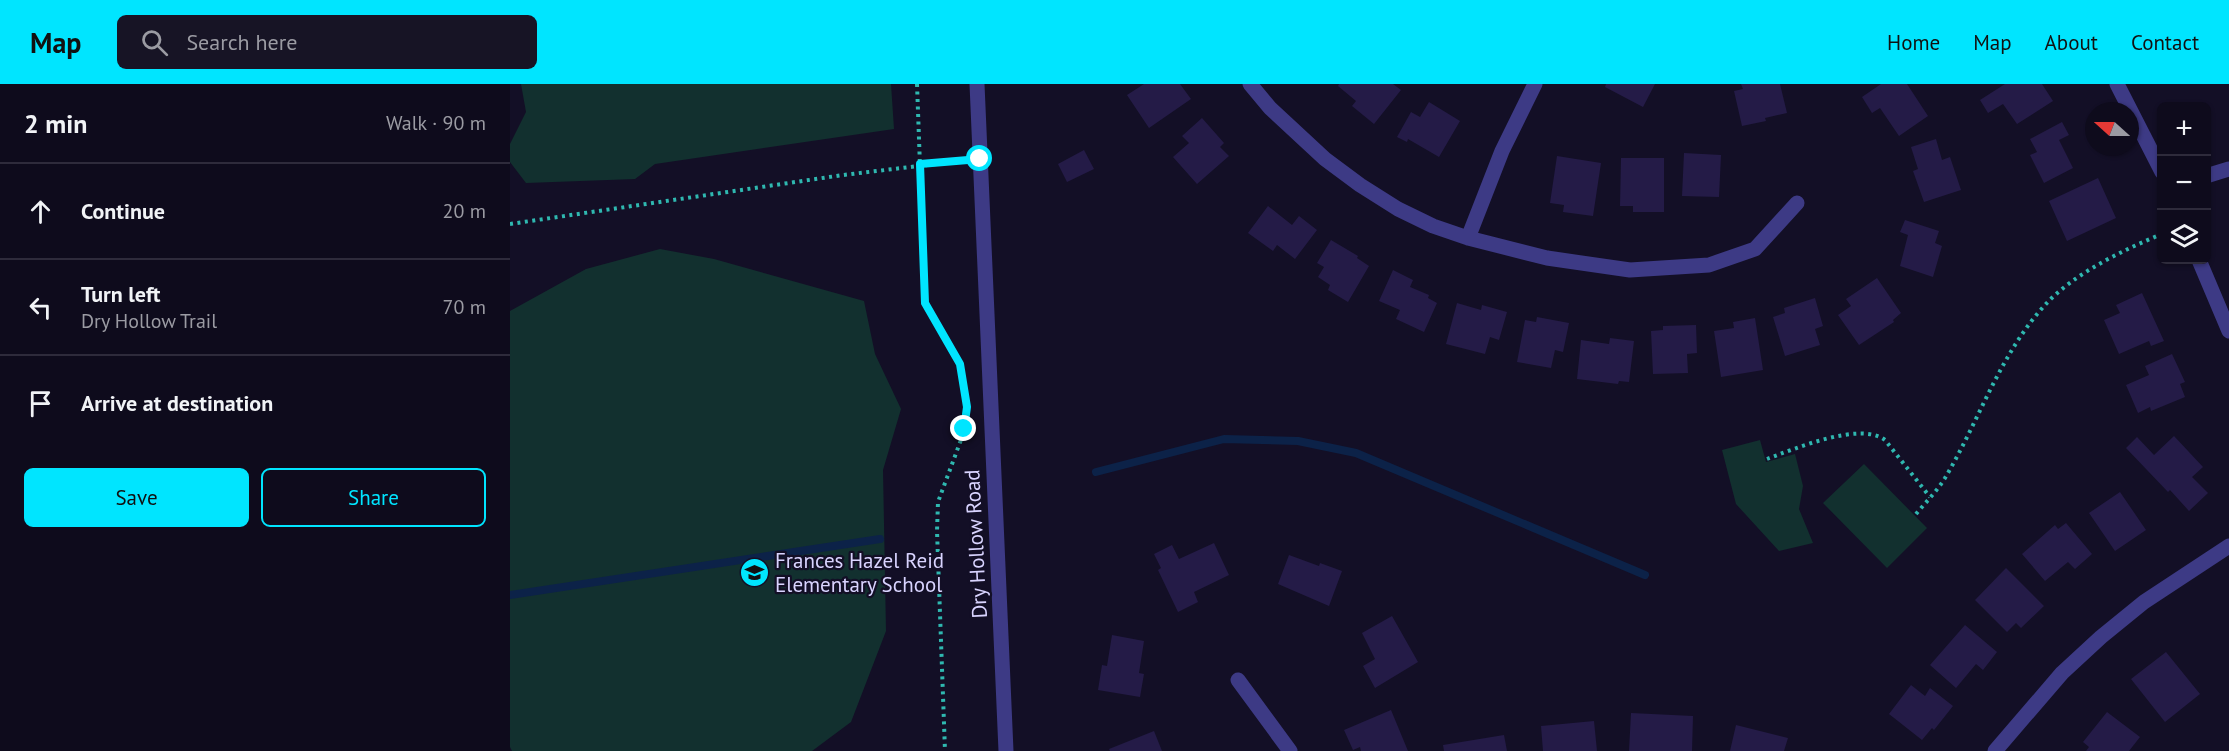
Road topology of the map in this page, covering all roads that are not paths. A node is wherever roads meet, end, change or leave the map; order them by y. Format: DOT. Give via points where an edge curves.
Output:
graph roads {
  1 [pos="977,84"];
  2 [pos="1250,84"];
  3 [pos="1535,84"];
  4 [pos="2117,84"];
  5 [pos="2157,162"];
  6 [pos="2229,169"];
  7 [pos="2211,174"];
  8 [pos="1797,203"];
  9 [pos="1468,238"];
  10 [pos="2201,264"];
  11 [pos="2229,331"];
  12 [pos="2229,546"];
  13 [pos="1238,680"];
  14 [pos="1006,751"];
  15 [pos="1290,751"];
  16 [pos="1995,751"];
  1 -- 14 [label="street, Dry Hollow Road"];
  2 -- 9 [label="street" via="1325,159 1360,184 1398,209"];
  3 -- 9 [label="street" via="1502,151"];
  4 -- 5 [label="street"];
  6 -- 7 [label="street"];
  8 -- 9 [label="street" via="1755,249 1709,265 1630,270 1547,258"];
  10 -- 11 [label="street"];
  12 -- 16 [label="street" via="2144,602 2101,637 2062,673"];
  13 -- 15 [label="street"];
}
